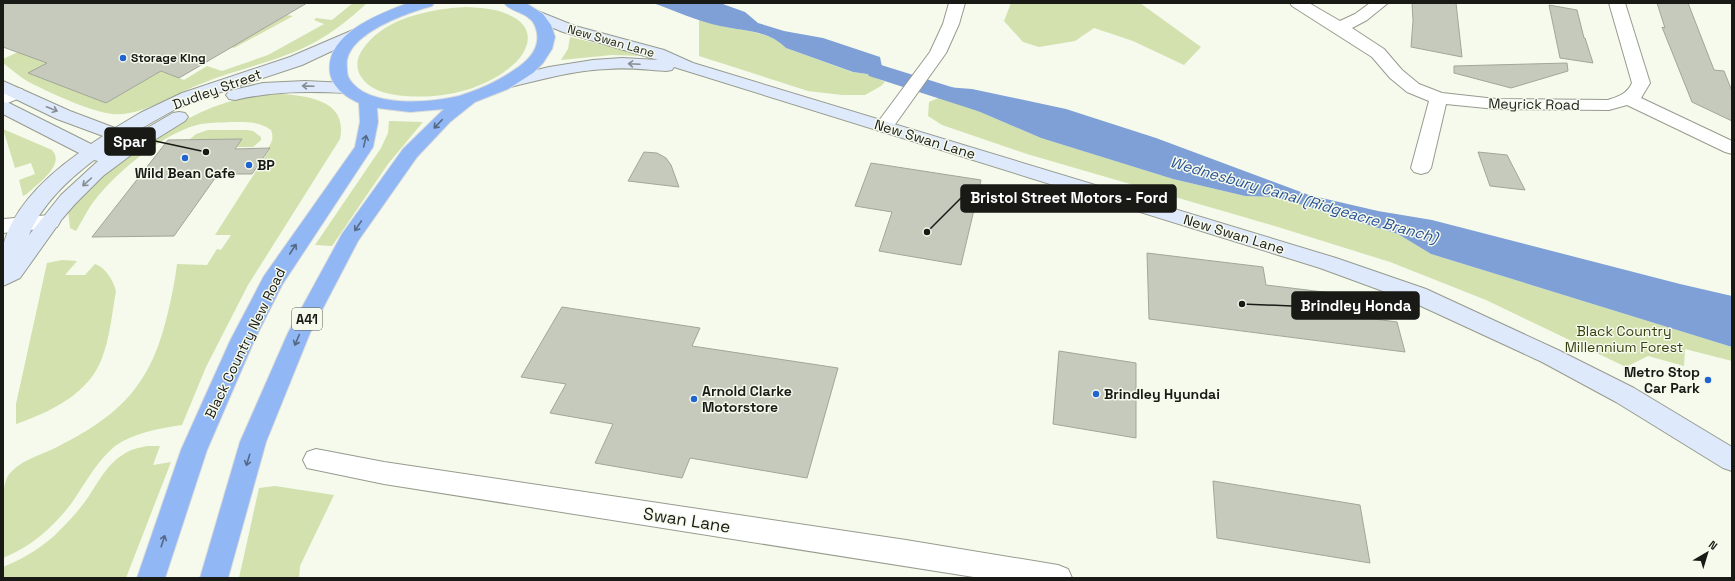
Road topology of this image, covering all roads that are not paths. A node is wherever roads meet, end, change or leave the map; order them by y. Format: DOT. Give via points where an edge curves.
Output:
graph roads {
  1 [pos="393,3"];
  2 [pos="426,3"];
  3 [pos="512,3"];
  4 [pos="957,3"];
  5 [pos="1298,3"];
  6 [pos="1380,3"];
  7 [pos="1617,3"];
  8 [pos="535,15"];
  9 [pos="367,27"];
  10 [pos="1340,28"];
  11 [pos="687,67"];
  12 [pos="506,83"];
  13 [pos="347,88"];
  14 [pos="7,93"];
  15 [pos="1439,98"];
  16 [pos="468,99"];
  17 [pos="1628,99"];
  18 [pos="368,100"];
  19 [pos="3,107"];
  20 [pos="884,126"];
  21 [pos="129,137"];
  22 [pos="1732,148"];
  23 [pos="94,152"];
  24 [pos="1421,168"];
  25 [pos="50,222"];
  26 [pos="24,225"];
  27 [pos="3,226"];
  28 [pos="3,278"];
  29 [pos="3,285"];
  30 [pos="316,460"];
  31 [pos="1732,460"];
  32 [pos="151,578"];
  33 [pos="214,578"];
  34 [pos="1058,578"];
  1 -- 9 [label="highway"];
  2 -- 9 [label="highway" via="393,13"];
  3 -- 8 [label="highway"];
  4 -- 20 [label="street" via="952,24 942,46 928,69"];
  5 -- 10 [label="street, Meyrick Road"];
  6 -- 10 [label="street"];
  7 -- 17 [label="street" via="1641,84 1636,94"];
  8 -- 11 [label="main road, New Swan Lane" via="569,29 658,54"];
  8 -- 12 [label="highway" via="545,28 544,47 527,69"];
  9 -- 13 [label="highway" via="346,46 339,59 338,74"];
  9 -- 21 [label="main road, Dudley Street" via="311,55 188,97 157,112"];
  10 -- 15 [label="street, Meyrick Road" via="1378,53 1396,74 1413,88"];
  11 -- 12 [label="main road, New Swan Lane, one-way" via="621,63 589,65"];
  11 -- 20 [label="main road, New Swan Lane"];
  12 -- 16 [label="highway"];
  13 -- 18 [label="highway"];
  13 -- 21 [label="main road, Dudley Street, one-way" via="282,86 251,90 207,104 164,125"];
  14 -- 21 [label="main road, one-way" via="99,129"];
  15 -- 17 [label="street, Meyrick Road" via="1504,104 1609,105"];
  15 -- 24 [label="street"];
  16 -- 18 [label="highway" via="415,106"];
  16 -- 33 [label="highway, A41, one-way" via="444,118 410,153 349,239 299,333 253,442"];
  17 -- 22 [label="street"];
  32 -- 18 [label="highway, Black Country New Road, one-way" via="194,450 220,388 272,282 364,147 370,122"];
  19 -- 23 [label="main road"];
  20 -- 31 [label="main road, New Swan Lane" via="1328,263 1418,295 1550,356 1625,395"];
  21 -- 23 [label="main road" via="102,156"];
  21 -- 25 [label="main road, Dudley Street, one-way"];
  23 -- 26 [label="main road" via="47,192 32,210"];
  25 -- 26 [label="street"];
  25 -- 29 [label="main road, Dudley Street"];
  26 -- 27 [label="street"];
  26 -- 28 [label="main road" via="18,234"];
  30 -- 34 [label="street, Swan Lane" via="384,473"];
}
